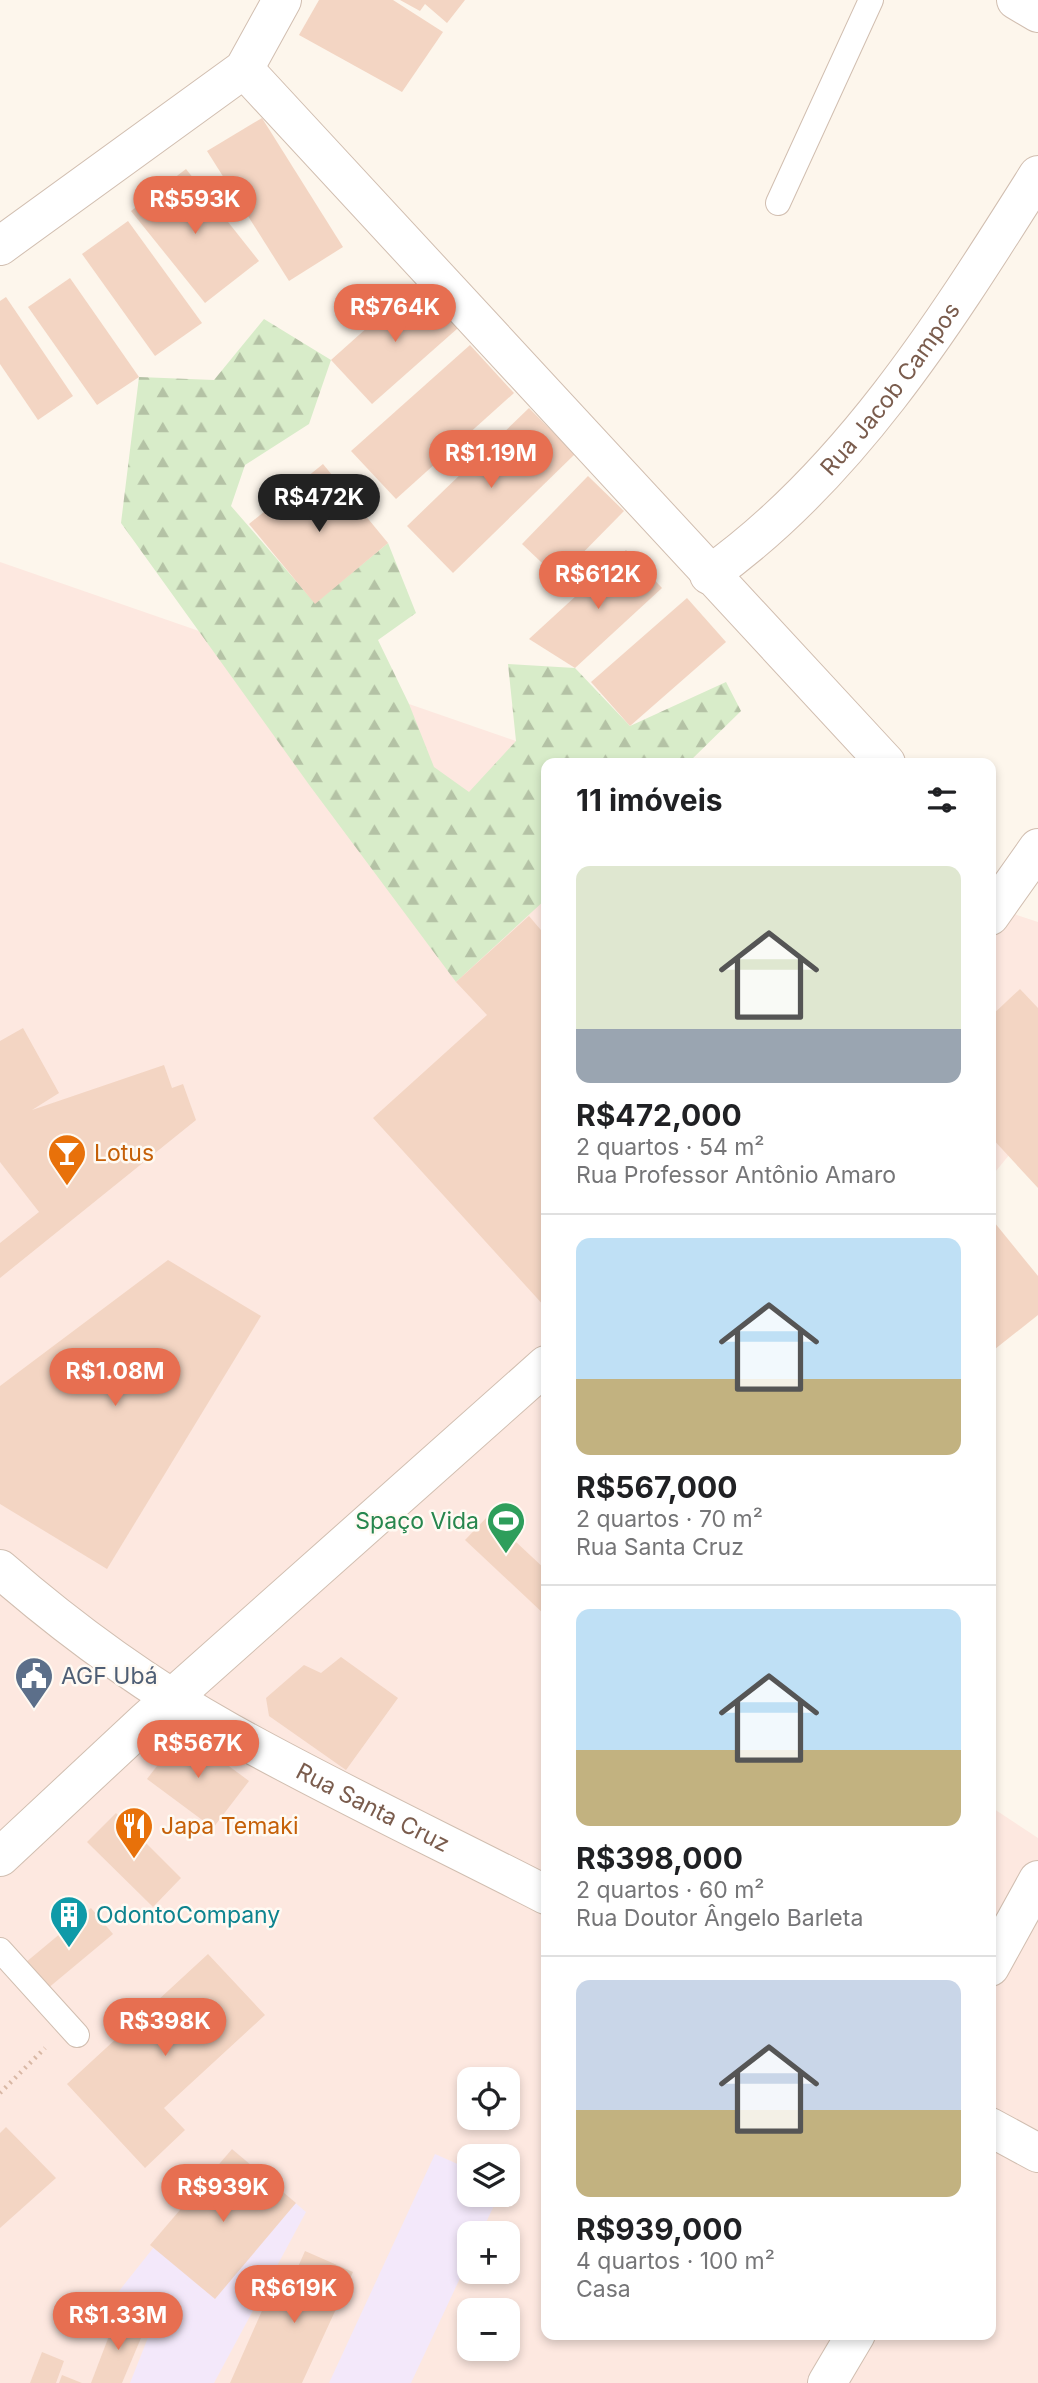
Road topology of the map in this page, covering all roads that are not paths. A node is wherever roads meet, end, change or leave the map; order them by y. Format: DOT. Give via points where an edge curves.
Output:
graph roads {
  1 [pos="282,0"];
  2 [pos="871,0"];
  3 [pos="1016,0"];
  4 [pos="1038,13"];
  5 [pos="244,69"];
  6 [pos="1038,175"];
  7 [pos="778,203"];
  8 [pos="0,246"];
  9 [pos="709,575"];
  10 [pos="881,758"];
  11 [pos="1038,848"];
  12 [pos="996,895"];
  13 [pos="541,1369"];
  14 [pos="0,1569"];
  15 [pos="172,1698"];
  16 [pos="0,1857"];
  17 [pos="1038,1880"];
  18 [pos="541,1892"];
  19 [pos="0,1950"];
  20 [pos="996,1956"];
  21 [pos="72,2030"];
  22 [pos="996,2130"];
  23 [pos="1038,2153"];
  24 [pos="852,2340"];
  25 [pos="827,2383"];
  1 -- 5 [label="street"];
  2 -- 7 [label="lane"];
  3 -- 4 [label="street"];
  5 -- 8 [label="street"];
  5 -- 9 [label="street"];
  6 -- 9 [label="street, Rua Jacob Campos" via="929,340 861,429 802,496 752,544"];
  9 -- 10 [label="street"];
  11 -- 12 [label="street"];
  13 -- 15 [label="street"];
  14 -- 15 [label="street, Rua Santa Cruz"];
  15 -- 16 [label="street"];
  15 -- 18 [label="street, Rua Santa Cruz"];
  17 -- 20 [label="street"];
  19 -- 21 [label="lane"];
  22 -- 23 [label="street"];
  24 -- 25 [label="street"];
}
